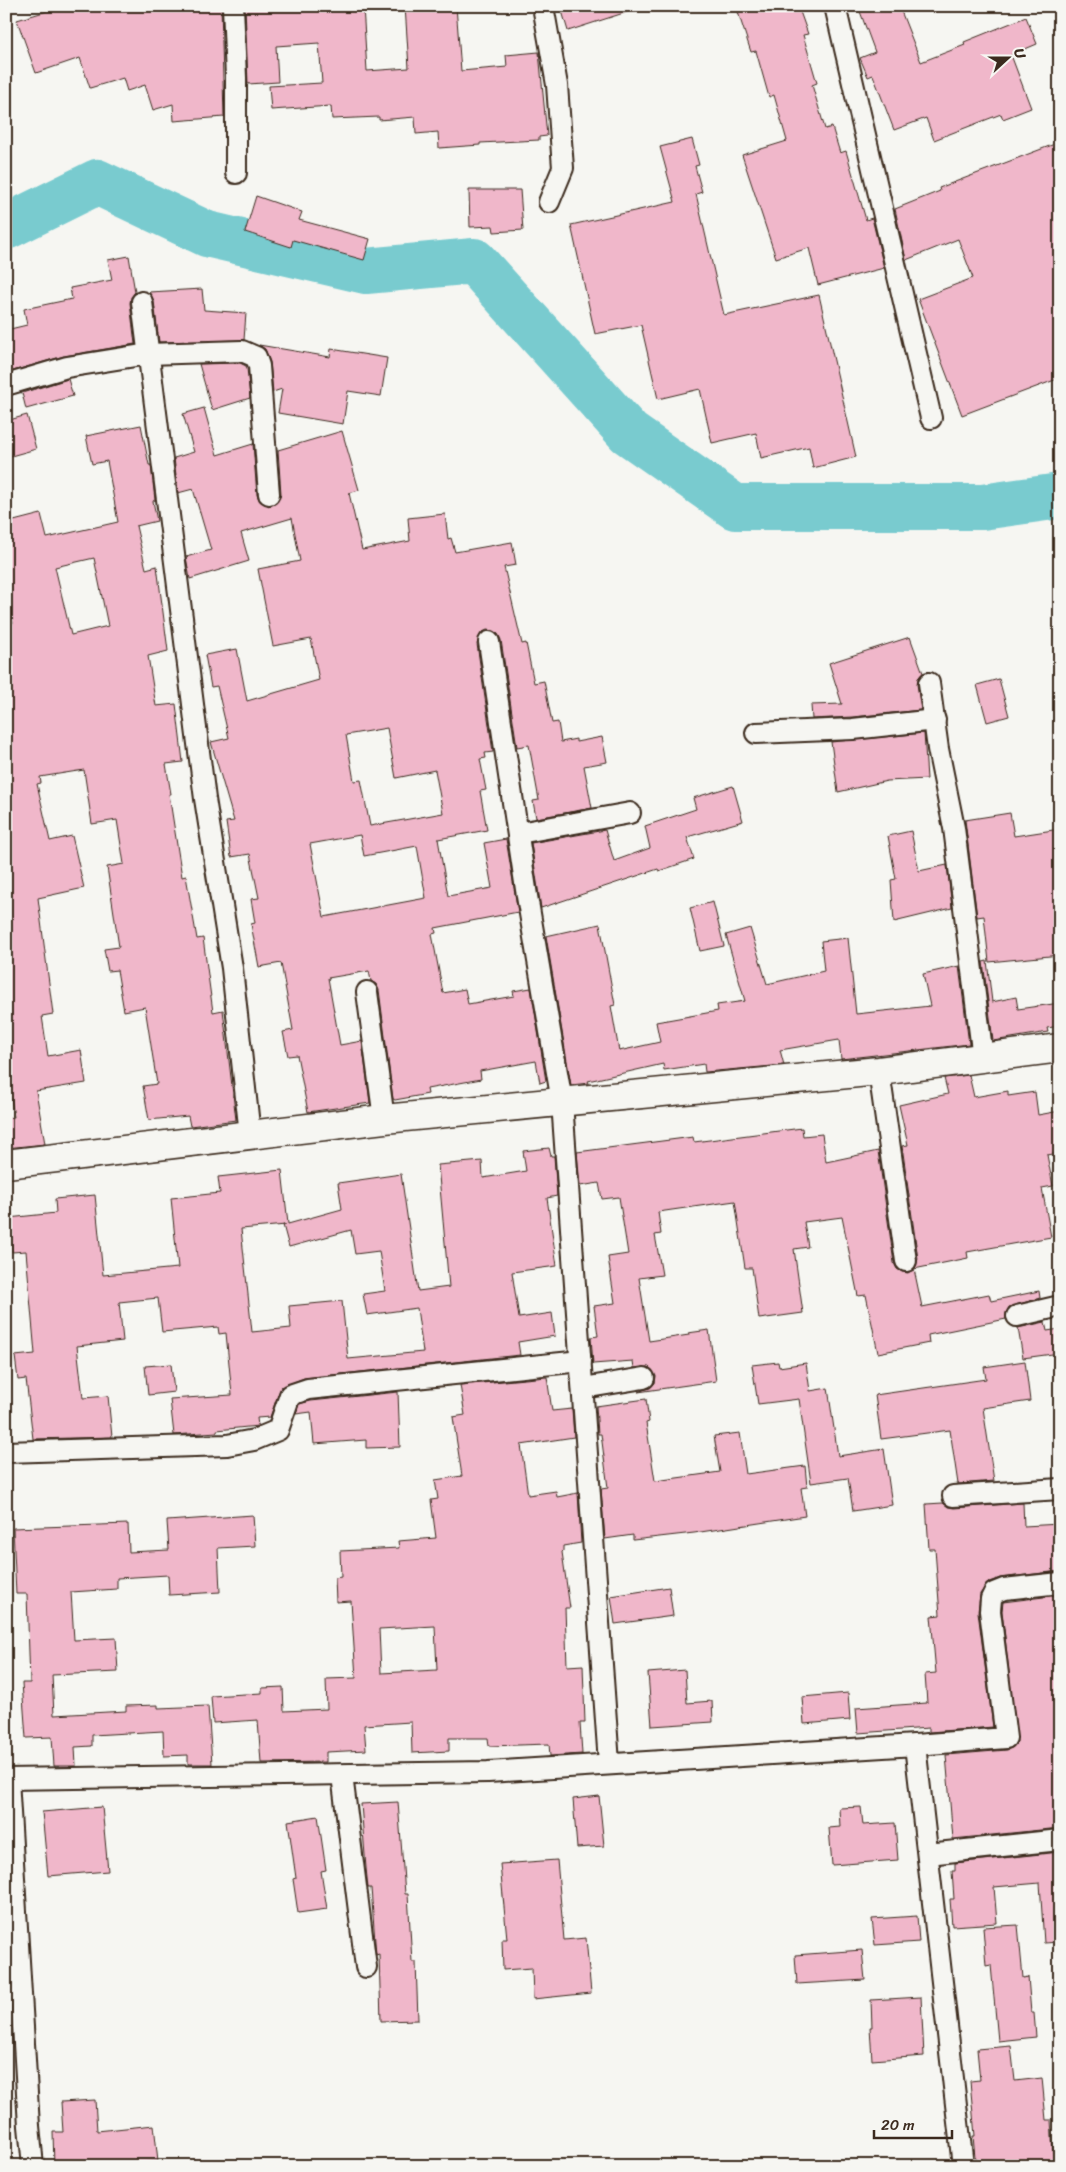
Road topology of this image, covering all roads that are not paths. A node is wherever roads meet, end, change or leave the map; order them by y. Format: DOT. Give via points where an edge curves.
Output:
graph roads {
  1 [pos="233,6"];
  2 [pos="543,6"];
  3 [pos="835,6"];
  4 [pos="236,173"];
  5 [pos="549,202"];
  6 [pos="142,302"];
  7 [pos="148,354"];
  8 [pos="6,385"];
  9 [pos="931,418"];
  10 [pos="269,494"];
  11 [pos="489,642"];
  12 [pos="930,683"];
  13 [pos="935,720"];
  14 [pos="756,733"];
  15 [pos="630,813"];
  16 [pos="519,833"];
  17 [pos="367,992"];
  18 [pos="1060,1048"];
  19 [pos="983,1058"];
  20 [pos="879,1071"];
  21 [pos="562,1102"];
  22 [pos="384,1119"];
  23 [pos="250,1135"];
  24 [pos="6,1164"];
  25 [pos="906,1261"];
  26 [pos="1060,1306"];
  27 [pos="1017,1316"];
  28 [pos="581,1362"];
  29 [pos="644,1378"];
  30 [pos="583,1388"];
  31 [pos="6,1452"];
  32 [pos="1060,1489"];
  33 [pos="953,1496"];
  34 [pos="1060,1583"];
  35 [pos="915,1746"];
  36 [pos="610,1763"];
  37 [pos="342,1775"];
  38 [pos="7,1779"];
  39 [pos="1060,1840"];
  40 [pos="928,1854"];
  41 [pos="366,1967"];
  42 [pos="33,2166"];
  43 [pos="963,2166"];
  1 -- 4 [label="street"];
  2 -- 5 [label="street" via="557,85 563,168"];
  3 -- 9 [label="street"];
  6 -- 7 [label="street"];
  7 -- 8 [label="street" via="67,367"];
  7 -- 10 [label="street" via="242,351 256,357"];
  7 -- 23 [label="street" via="205,799 232,968"];
  11 -- 16 [label="street"];
  12 -- 13 [label="street"];
  13 -- 14 [label="street" via="853,729"];
  13 -- 19 [label="street" via="954,828"];
  15 -- 16 [label="street"];
  16 -- 21 [label="street"];
  17 -- 22 [label="street"];
  18 -- 19 [label="main road"];
  19 -- 20 [label="main road"];
  20 -- 21 [label="main road"];
  20 -- 25 [label="street"];
  21 -- 22 [label="main road"];
  21 -- 28 [label="street"];
  22 -- 23 [label="main road"];
  23 -- 24 [label="main road"];
  26 -- 27 [label="street"];
  28 -- 30 [label="street"];
  28 -- 31 [label="street" via="308,1389 290,1395 278,1430 227,1446"];
  29 -- 30 [label="street"];
  30 -- 36 [label="street"];
  32 -- 33 [label="street"];
  34 -- 35 [label="street" via="1004,1589 994,1593 990,1599 1006,1738"];
  35 -- 36 [label="street"];
  35 -- 40 [label="street"];
  36 -- 37 [label="street" via="488,1772"];
  37 -- 38 [label="street"];
  37 -- 41 [label="street"];
  38 -- 42 [label="street"];
  39 -- 40 [label="street"];
  40 -- 43 [label="street"];
}
